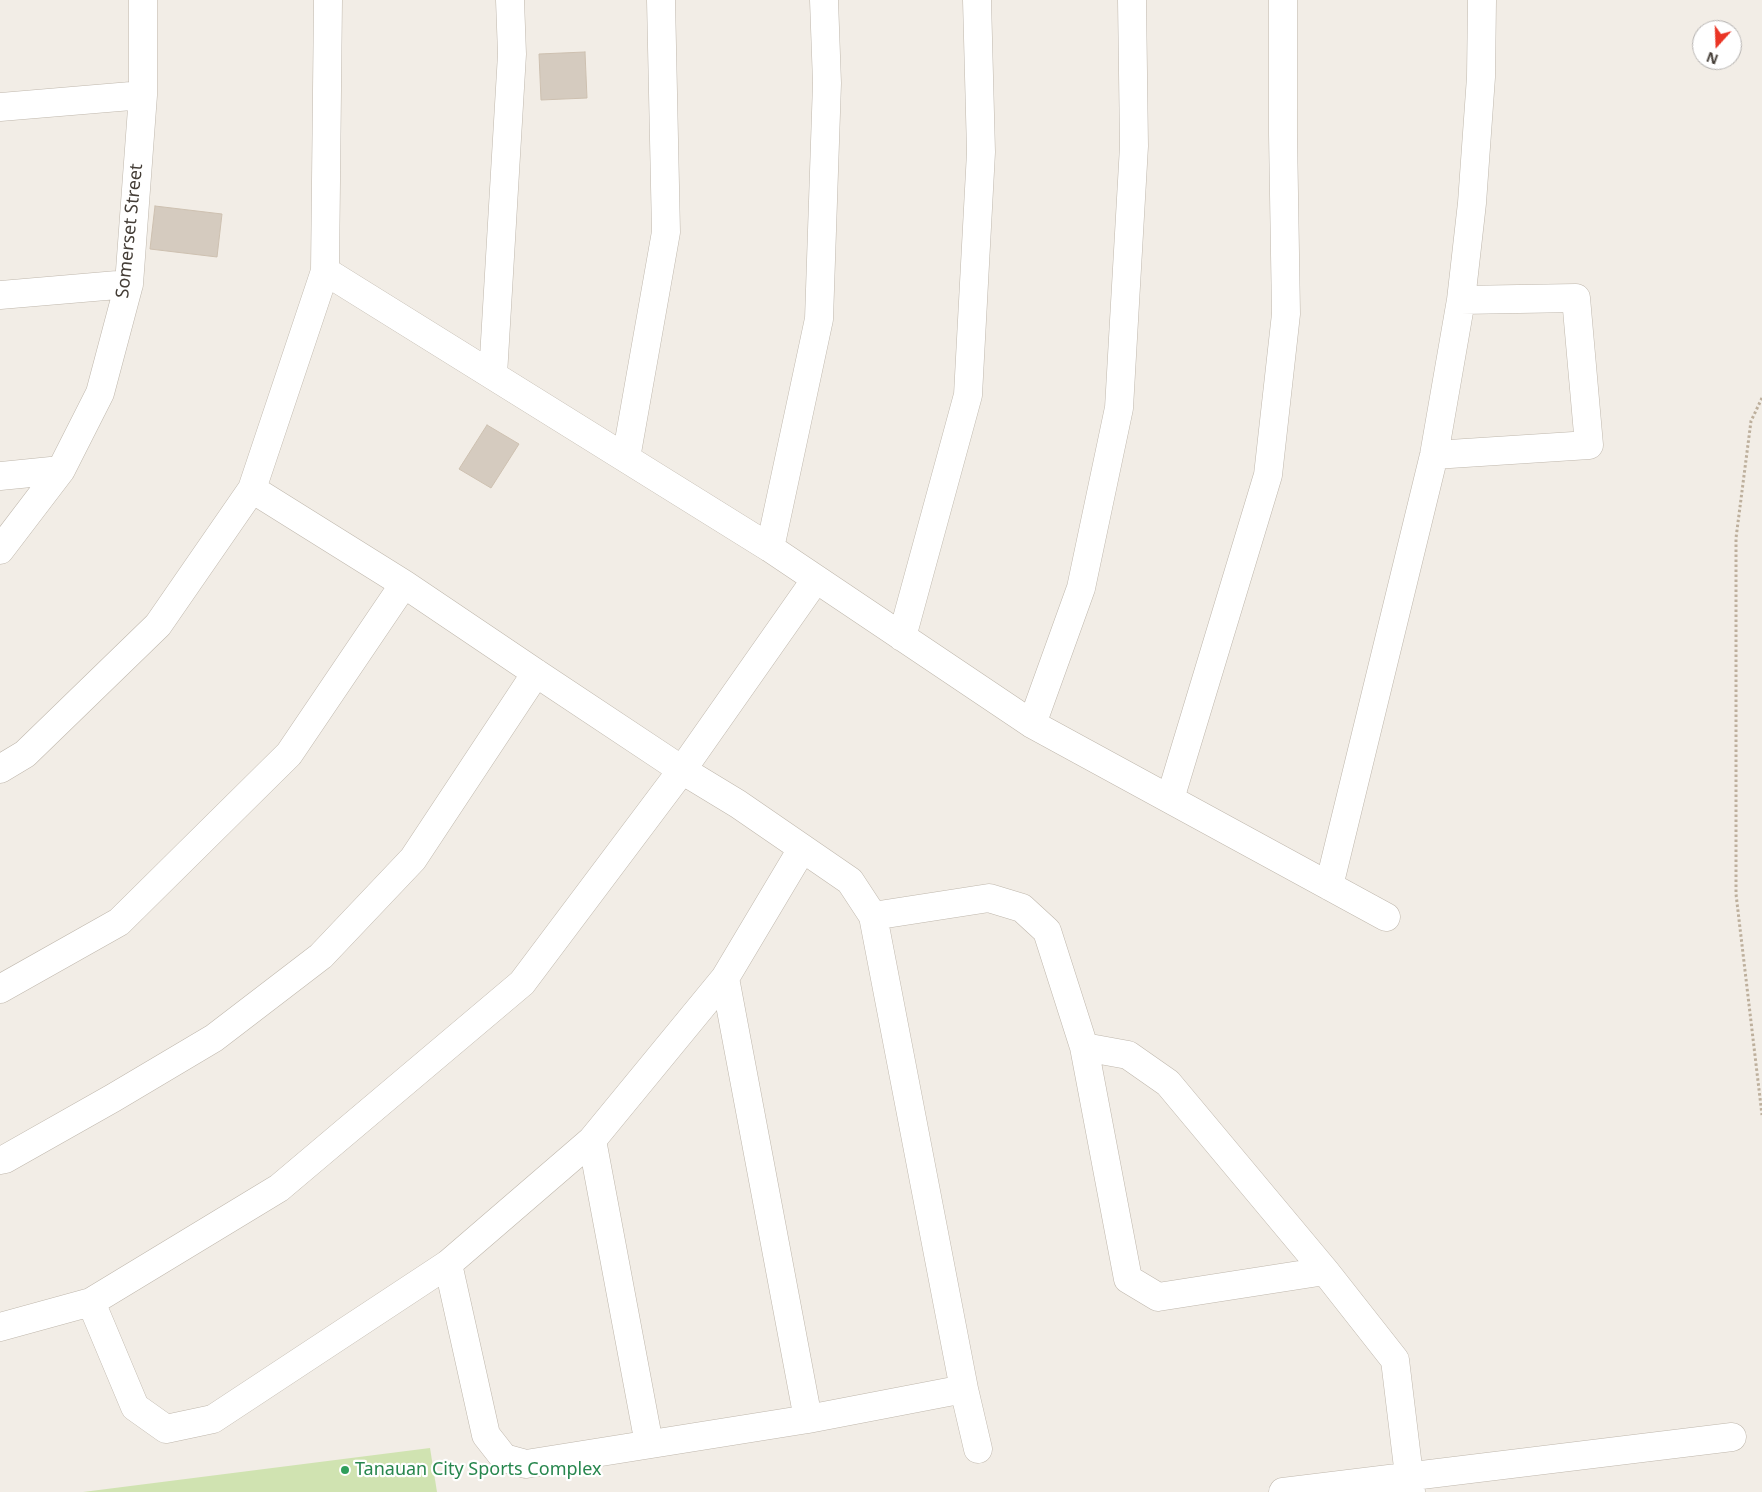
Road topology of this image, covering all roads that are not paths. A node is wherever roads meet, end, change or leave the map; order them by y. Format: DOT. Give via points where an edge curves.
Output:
graph roads {
  1 [pos="143,0"];
  2 [pos="328,0"];
  3 [pos="510,0"];
  4 [pos="662,0"];
  5 [pos="824,0"];
  6 [pos="977,0"];
  7 [pos="1132,0"];
  8 [pos="1282,0"];
  9 [pos="1482,0"];
  10 [pos="143,95"];
  11 [pos="0,107"];
  12 [pos="325,271"];
  13 [pos="129,284"];
  14 [pos="0,295"];
  15 [pos="1461,300"];
  16 [pos="493,376"];
  17 [pos="1434,455"];
  18 [pos="626,458"];
  19 [pos="62,470"];
  20 [pos="0,476"];
  21 [pos="252,489"];
  22 [pos="770,548"];
  23 [pos="0,550"];
  24 [pos="816,580"];
  25 [pos="404,584"];
  26 [pos="902,637"];
  27 [pos="536,673"];
  28 [pos="1032,724"];
  29 [pos="0,769"];
  30 [pos="682,770"];
  31 [pos="1170,799"];
  32 [pos="802,849"];
  33 [pos="1329,886"];
  34 [pos="873,916"];
  35 [pos="1386,917"];
  36 [pos="725,978"];
  37 [pos="0,989"];
  38 [pos="1084,1047"];
  39 [pos="592,1140"];
  40 [pos="0,1160"];
  41 [pos="448,1264"];
  42 [pos="1325,1271"];
  43 [pos="91,1302"];
  44 [pos="0,1326"];
  45 [pos="964,1389"];
  46 [pos="808,1419"];
  47 [pos="1732,1437"];
  48 [pos="650,1444"];
  49 [pos="978,1450"];
  50 [pos="1410,1484"];
  51 [pos="1283,1492"];
  1 -- 10 [label="street, Somerset Street"];
  2 -- 12 [label="street"];
  3 -- 16 [label="street" via="512,54"];
  4 -- 18 [label="street" via="666,232"];
  5 -- 22 [label="street" via="827,83 819,319"];
  6 -- 26 [label="street" via="982,152 968,395"];
  7 -- 28 [label="street" via="1134,146 1119,408 1081,588"];
  8 -- 31 [label="street" via="1286,314 1268,475"];
  9 -- 15 [label="street" via="1481,77"];
  10 -- 11 [label="street"];
  10 -- 13 [label="street, Somerset Street"];
  12 -- 16 [label="street"];
  12 -- 21 [label="street"];
  13 -- 14 [label="street"];
  13 -- 19 [label="street, Somerset Street" via="100,393"];
  15 -- 17 [label="street"];
  15 -- 17 [label="street" via="1576,298 1589,445"];
  16 -- 18 [label="street"];
  17 -- 33 [label="street"];
  18 -- 22 [label="street"];
  19 -- 20 [label="street"];
  19 -- 23 [label="street, Somerset Street"];
  21 -- 25 [label="street"];
  21 -- 29 [label="street" via="158,625 25,754"];
  22 -- 24 [label="street"];
  24 -- 26 [label="street"];
  24 -- 30 [label="street"];
  25 -- 27 [label="street"];
  25 -- 37 [label="street" via="289,754 119,922"];
  26 -- 28 [label="street"];
  27 -- 30 [label="street"];
  27 -- 40 [label="street" via="413,859 321,956 214,1038"];
  28 -- 31 [label="street"];
  30 -- 32 [label="street"];
  30 -- 43 [label="street" via="522,983 279,1188"];
  31 -- 33 [label="street"];
  32 -- 34 [label="street" via="850,881"];
  32 -- 36 [label="street"];
  33 -- 35 [label="street"];
  34 -- 38 [label="street" via="989,898 1022,908 1047,930"];
  34 -- 45 [label="street"];
  36 -- 39 [label="street"];
  36 -- 46 [label="street"];
  38 -- 42 [label="street" via="1128,1055 1168,1084"];
  38 -- 42 [label="street" via="1128,1279 1158,1296"];
  39 -- 41 [label="street"];
  39 -- 48 [label="street"];
  41 -- 43 [label="street" via="212,1419 166,1430 135,1407"];
  41 -- 48 [label="street" via="486,1435 504,1458 526,1464"];
  42 -- 50 [label="street" via="1395,1360"];
  43 -- 44 [label="street"];
  45 -- 46 [label="street"];
  45 -- 49 [label="street"];
  46 -- 48 [label="street"];
  47 -- 50 [label="street"];
  50 -- 51 [label="street"];
}
